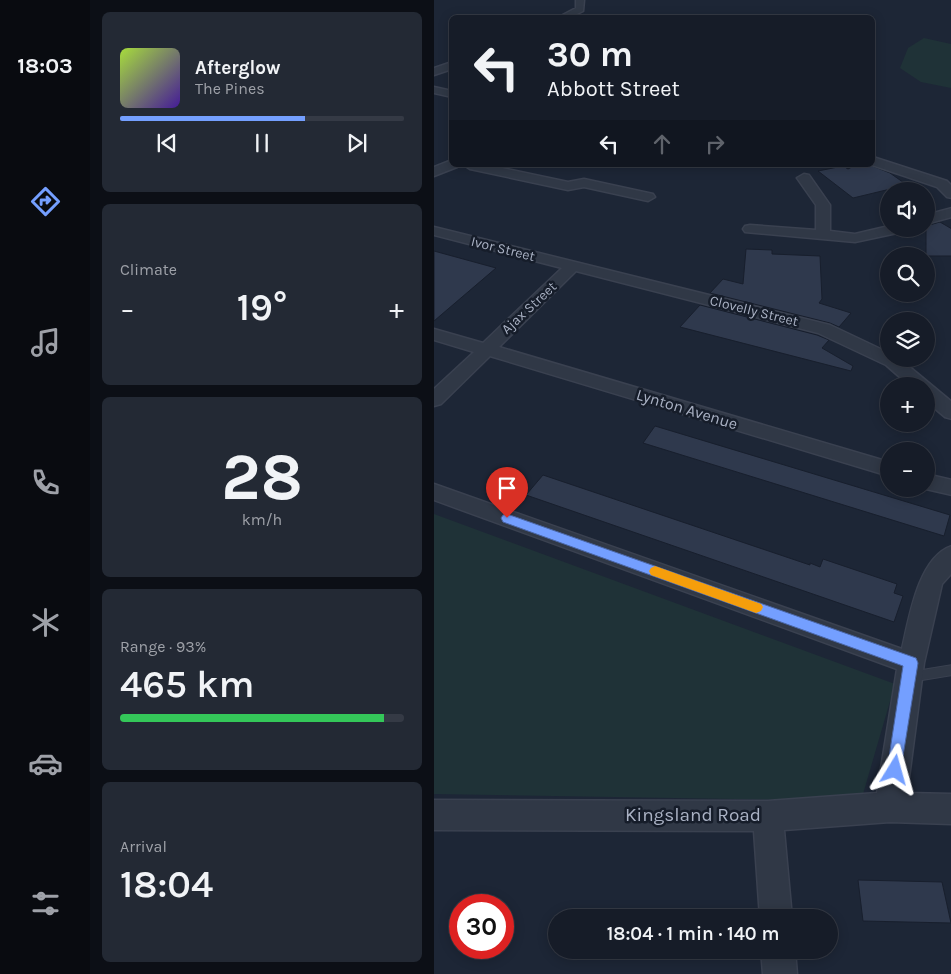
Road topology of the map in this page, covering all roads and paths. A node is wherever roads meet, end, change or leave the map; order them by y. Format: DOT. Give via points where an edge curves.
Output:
graph roads {
  1 [pos="580,0"];
  2 [pos="567,15"];
  3 [pos="449,66"];
  4 [pos="434,72"];
  5 [pos="434,90"];
  6 [pos="449,93"];
  7 [pos="875,162"];
  8 [pos="449,165"];
  9 [pos="499,168"];
  10 [pos="434,172"];
  11 [pos="804,178"];
  12 [pos="951,194"];
  13 [pos="648,196"];
  14 [pos="951,212"];
  15 [pos="935,217"];
  16 [pos="750,229"];
  17 [pos="434,231"];
  18 [pos="880,233"];
  19 [pos="823,235"];
  20 [pos="573,266"];
  21 [pos="434,334"];
  22 [pos="485,349"];
  23 [pos="911,377"];
  24 [pos="935,399"];
  25 [pos="434,400"];
  26 [pos="951,413"];
  27 [pos="880,467"];
  28 [pos="935,484"];
  29 [pos="951,488"];
  30 [pos="434,492"];
  31 [pos="951,555"];
  32 [pos="910,670"];
  33 [pos="951,670"];
  34 [pos="890,807"];
  35 [pos="951,808"];
  36 [pos="434,816"];
  37 [pos="768,816"];
  38 [pos="775,909"];
  39 [pos="779,959"];
  40 [pos="780,974"];
  1 -- 2 [label="street" via="580,9"];
  3 -- 4 [label="street"];
  5 -- 6 [label="street"];
  7 -- 12 [label="street" via="942,184"];
  8 -- 10 [label="street"];
  9 -- 13 [label="street" via="568,186 584,183"];
  11 -- 19 [label="street" via="823,205"];
  14 -- 15 [label="street"];
  16 -- 19 [label="street"];
  17 -- 20 [label="street, Ivor Street"];
  18 -- 19 [label="street" via="855,238"];
  20 -- 22 [label="street, Ajax Street"];
  20 -- 23 [label="street, Clovelly Street" via="824,329 892,361"];
  21 -- 22 [label="street"];
  22 -- 25 [label="street, Ajax Street"];
  22 -- 27 [label="street, Lynton Avenue"];
  24 -- 26 [label="street"];
  28 -- 29 [label="street"];
  30 -- 32 [label="street"];
  31 -- 32 [label="street" via="931,581"];
  32 -- 33 [label="lane"];
  32 -- 34 [label="street"];
  34 -- 35 [label="street, Kingsland Road"];
  34 -- 37 [label="street, Kingsland Road"];
  36 -- 37 [label="street, Kingsland Road"];
  37 -- 38 [label="street"];
  39 -- 40 [label="street"];
}
